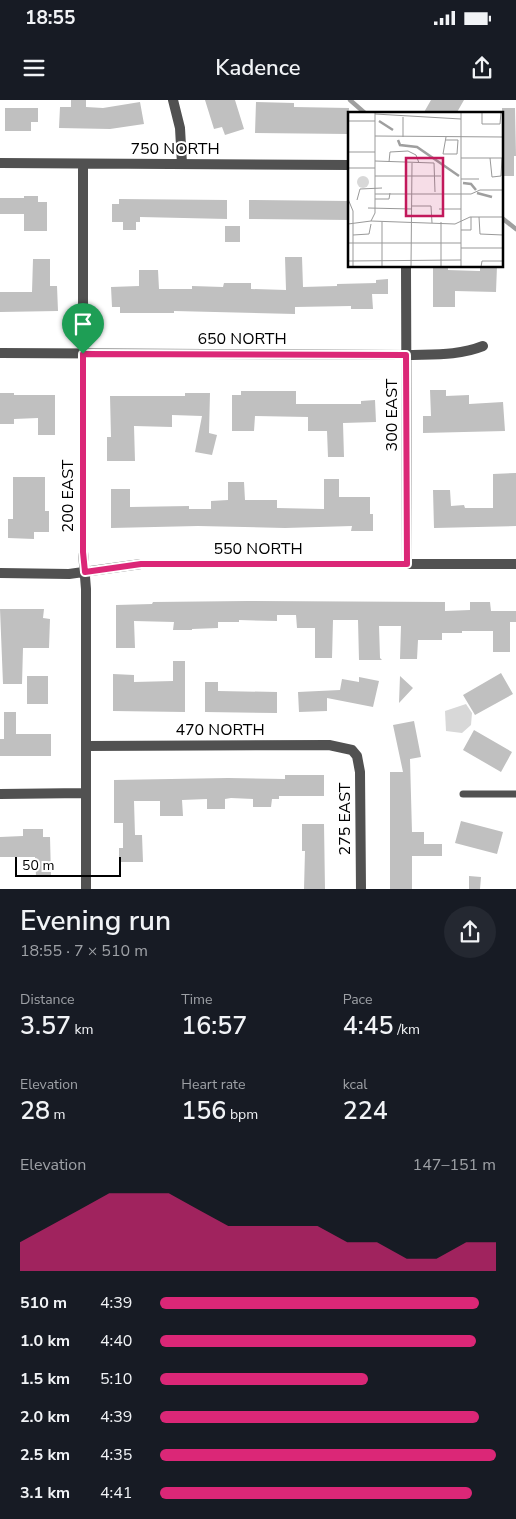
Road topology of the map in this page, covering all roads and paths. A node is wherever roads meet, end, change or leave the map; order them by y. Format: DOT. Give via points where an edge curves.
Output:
graph roads {
  1 [pos="173,100"];
  2 [pos="0,163"];
  3 [pos="83,164"];
  4 [pos="182,164"];
  5 [pos="348,165"];
  6 [pos="406,268"];
  7 [pos="483,346"];
  8 [pos="0,353"];
  9 [pos="83,354"];
  10 [pos="406,355"];
  11 [pos="407,564"];
  12 [pos="516,564"];
  13 [pos="85,572"];
  14 [pos="0,573"];
  15 [pos="86,746"];
  16 [pos="352,750"];
  17 [pos="86,793"];
  18 [pos="0,794"];
  19 [pos="463,794"];
  20 [pos="516,794"];
  21 [pos="86,889"];
  22 [pos="361,889"];
  1 -- 4 [label="street" via="180,128"];
  2 -- 3 [label="street, 750 NORTH"];
  3 -- 4 [label="street, 750 NORTH"];
  3 -- 9 [label="street, 200 EAST"];
  4 -- 5 [label="street, 750 NORTH"];
  6 -- 10 [label="street, 300 EAST"];
  7 -- 10 [label="street, 650 NORTH" via="460,353"];
  8 -- 9 [label="street, 650 NORTH"];
  9 -- 10 [label="street, 650 NORTH"];
  9 -- 13 [label="street, 200 EAST"];
  10 -- 11 [label="street, 300 EAST"];
  11 -- 12 [label="street, 550 NORTH"];
  11 -- 13 [label="street, 550 NORTH" via="141,564"];
  13 -- 14 [label="street, 550 NORTH"];
  13 -- 15 [label="street, 200 EAST"];
  15 -- 16 [label="street, 470 NORTH" via="329,745"];
  15 -- 17 [label="street, 200 EAST"];
  16 -- 22 [label="street, 275 EAST" via="357,756 360,772"];
  17 -- 18 [label="street"];
  17 -- 21 [label="street, 200 EAST"];
  19 -- 20 [label="lane"];
}
